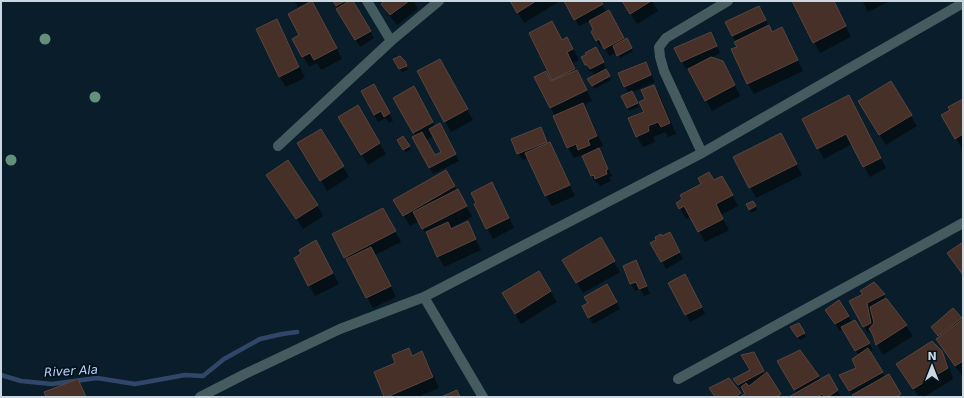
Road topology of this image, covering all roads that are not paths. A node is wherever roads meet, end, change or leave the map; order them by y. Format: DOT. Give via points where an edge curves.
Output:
graph roads {
  1 [pos="367,1"];
  2 [pos="439,1"];
  3 [pos="728,1"];
  4 [pos="963,3"];
  5 [pos="391,41"];
  6 [pos="278,146"];
  7 [pos="702,153"];
  8 [pos="963,222"];
  9 [pos="424,297"];
  10 [pos="678,379"];
  11 [pos="200,397"];
  12 [pos="483,397"];
  1 -- 5 [label="street"];
  2 -- 5 [label="street"];
  3 -- 7 [label="street" via="666,38 659,47 664,71"];
  4 -- 7 [label="street"];
  5 -- 6 [label="street"];
  7 -- 9 [label="street"];
  8 -- 10 [label="street"];
  9 -- 11 [label="street" via="340,329"];
  9 -- 12 [label="street"];
}
